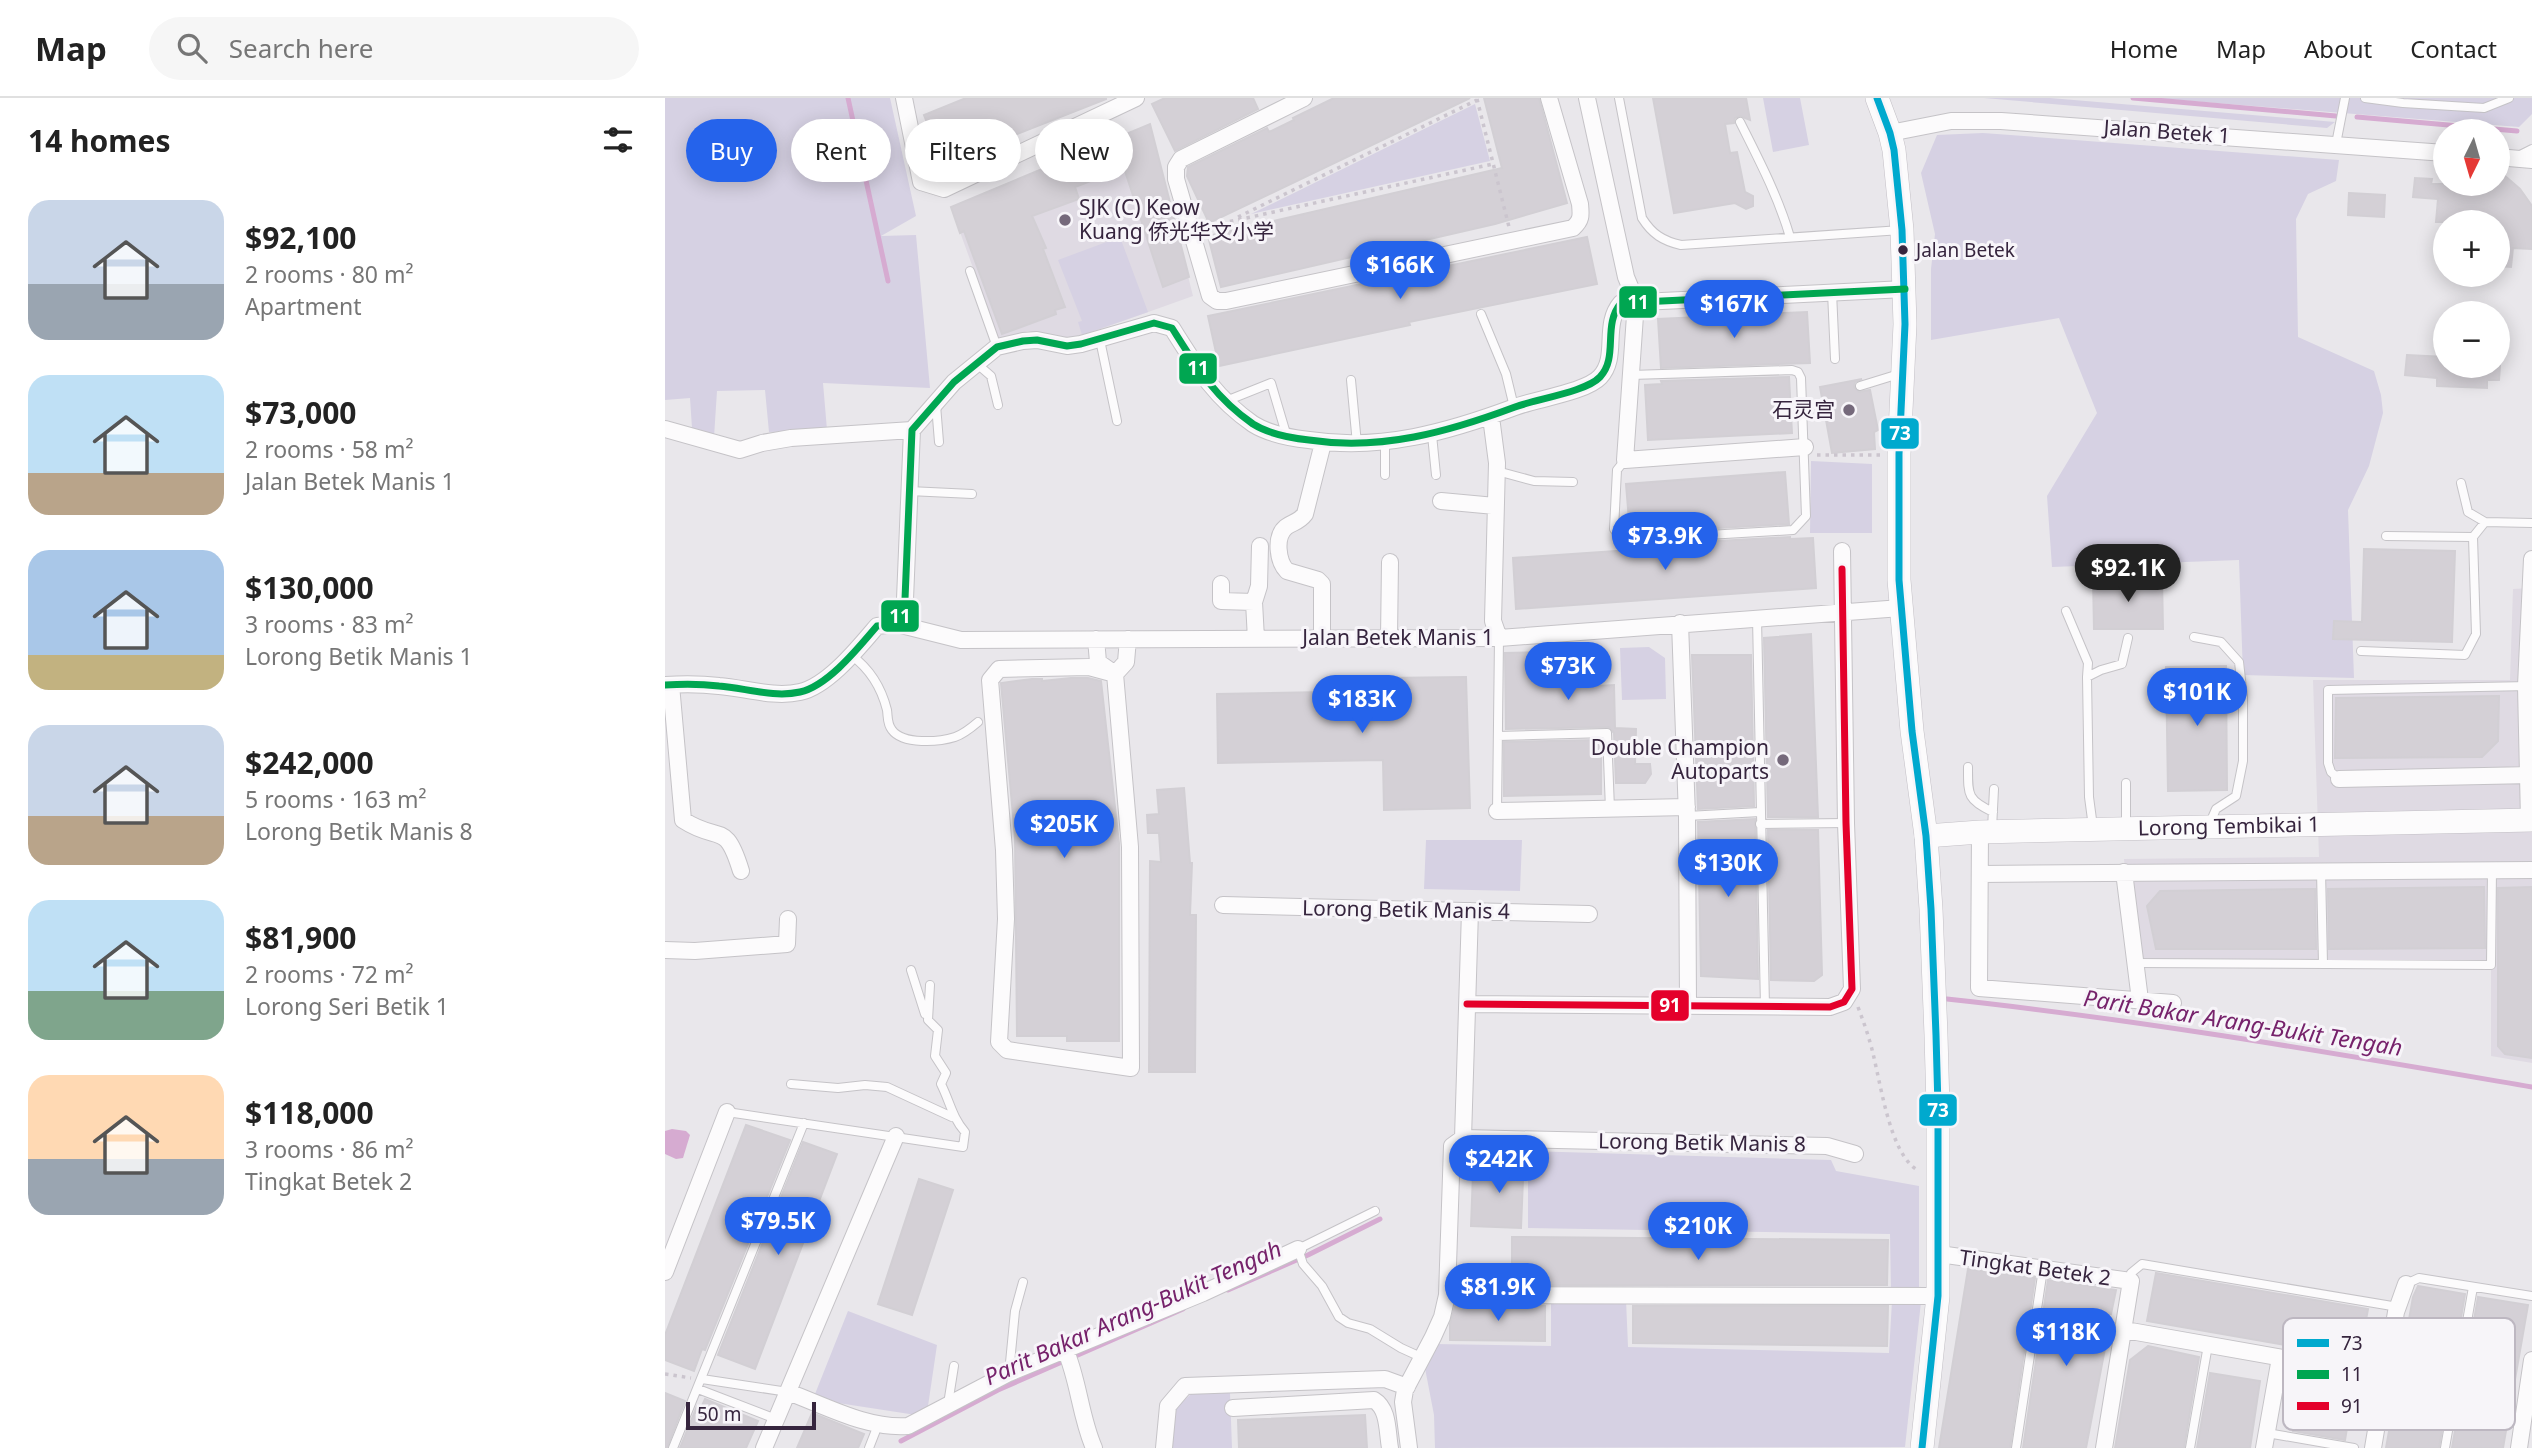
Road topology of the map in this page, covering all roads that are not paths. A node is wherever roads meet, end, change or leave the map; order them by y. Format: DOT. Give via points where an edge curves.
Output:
graph roads {
  1 [pos="904,98"];
  2 [pos="1136,98"];
  3 [pos="1304,98"];
  4 [pos="1549,98"];
  5 [pos="1587,98"];
  6 [pos="1619,98"];
  7 [pos="1877,98"];
  8 [pos="2345,98"];
  9 [pos="2365,98"];
  10 [pos="2509,98"];
  11 [pos="1740,122"];
  12 [pos="1890,133"];
  13 [pos="2336,144"];
  14 [pos="2532,149"];
  15 [pos="2433,152"];
  16 [pos="2510,156"];
  17 [pos="2510,158"];
  18 [pos="2532,160"];
  19 [pos="1902,230"];
  20 [pos="1790,237"];
  21 [pos="970,271"];
  22 [pos="1905,289"];
  23 [pos="1832,292"];
  24 [pos="1636,301"];
  25 [pos="1481,314"];
  26 [pos="1101,340"];
  27 [pos="997,347"];
  28 [pos="1835,359"];
  29 [pos="976,363"];
  30 [pos="1902,373"];
  31 [pos="1631,375"];
  32 [pos="1352,380"];
  33 [pos="1860,386"];
  34 [pos="1226,401"];
  35 [pos="936,402"];
  36 [pos="998,405"];
  37 [pos="1514,407"];
  38 [pos="1491,417"];
  39 [pos="1117,421"];
  40 [pos="665,429"];
  41 [pos="912,430"];
  42 [pos="1432,435"];
  43 [pos="1287,437"];
  44 [pos="939,442"];
  45 [pos="1385,442"];
  46 [pos="1323,443"];
  47 [pos="1357,444"];
  48 [pos="1805,447"];
  49 [pos="1625,460"];
  50 [pos="1497,471"];
  51 [pos="1385,475"];
  52 [pos="1436,475"];
  53 [pos="1573,482"];
  54 [pos="2461,483"];
  55 [pos="909,491"];
  56 [pos="972,494"];
  57 [pos="1441,501"];
  58 [pos="1495,506"];
  59 [pos="2485,522"];
  60 [pos="2532,523"];
  61 [pos="2386,536"];
  62 [pos="2473,537"];
  63 [pos="1260,546"];
  64 [pos="1842,551"];
  65 [pos="2532,559"];
  66 [pos="1390,562"];
  67 [pos="1221,584"];
  68 [pos="1254,601"];
  69 [pos="1901,608"];
  70 [pos="1843,611"];
  71 [pos="2066,611"];
  72 [pos="2531,611"];
  73 [pos="1757,618"];
  74 [pos="1680,623"];
  75 [pos="897,624"];
  76 [pos="2194,637"];
  77 [pos="1322,638"];
  78 [pos="1389,638"];
  79 [pos="1499,638"];
  80 [pos="1096,639"];
  81 [pos="1128,639"];
  82 [pos="1256,639"];
  83 [pos="2128,639"];
  84 [pos="2361,651"];
  85 [pos="851,655"];
  86 [pos="1115,674"];
  87 [pos="2087,677"];
  88 [pos="668,685"];
  89 [pos="2529,687"];
  90 [pos="978,722"];
  91 [pos="1498,736"];
  92 [pos="1968,767"];
  93 [pos="2530,775"];
  94 [pos="2339,779"];
  95 [pos="2126,783"];
  96 [pos="1994,789"];
  97 [pos="1609,809"];
  98 [pos="1497,811"];
  99 [pos="1687,812"];
  100 [pos="1760,812"];
  101 [pos="2531,820"];
  102 [pos="1846,823"];
  103 [pos="1760,824"];
  104 [pos="1989,826"];
  105 [pos="2208,827"];
  106 [pos="2126,829"];
  107 [pos="2093,830"];
  108 [pos="1926,836"];
  109 [pos="2493,870"];
  110 [pos="2532,870"];
  111 [pos="741,871"];
  112 [pos="2321,871"];
  113 [pos="2124,872"];
  114 [pos="1980,874"];
  115 [pos="1223,905"];
  116 [pos="1470,911"];
  117 [pos="1589,914"];
  118 [pos="787,919"];
  119 [pos="665,950"];
  120 [pos="2135,964"];
  121 [pos="2323,964"];
  122 [pos="911,970"];
  123 [pos="930,985"];
  124 [pos="2140,1000"];
  125 [pos="2173,1003"];
  126 [pos="1467,1004"];
  127 [pos="1688,1006"];
  128 [pos="1765,1007"];
  129 [pos="927,1020"];
  130 [pos="791,1084"];
  131 [pos="727,1112"];
  132 [pos="953,1117"];
  133 [pos="804,1123"];
  134 [pos="896,1136"];
  135 [pos="1463,1138"];
  136 [pos="1855,1154"];
  137 [pos="1375,1211"];
  138 [pos="1939,1254"];
  139 [pos="1300,1256"];
  140 [pos="2043,1269"];
  141 [pos="665,1272"];
  142 [pos="2131,1281"];
  143 [pos="1023,1282"];
  144 [pos="2406,1284"];
  145 [pos="2473,1287"];
  146 [pos="1447,1296"];
  147 [pos="1938,1296"];
  148 [pos="2532,1296"];
  149 [pos="2398,1307"];
  150 [pos="2396,1318"];
  151 [pos="2468,1318"];
  152 [pos="2125,1331"];
  153 [pos="2209,1346"];
  154 [pos="1066,1352"];
  155 [pos="1423,1358"];
  156 [pos="2280,1358"];
  157 [pos="2283,1359"];
  158 [pos="2532,1360"];
  159 [pos="954,1366"];
  160 [pos="1009,1373"];
  161 [pos="702,1380"];
  162 [pos="1407,1387"];
  163 [pos="698,1390"];
  164 [pos="788,1392"];
  165 [pos="948,1404"];
  166 [pos="1233,1408"];
  167 [pos="776,1419"];
  168 [pos="879,1425"];
  169 [pos="2376,1430"];
  170 [pos="2448,1430"];
  171 [pos="2265,1440"];
  172 [pos="673,1448"];
  173 [pos="764,1448"];
  174 [pos="869,1448"];
  175 [pos="1094,1448"];
  176 [pos="1164,1448"];
  177 [pos="1390,1448"];
  178 [pos="1409,1448"];
  179 [pos="1922,1448"];
  180 [pos="2016,1448"];
  181 [pos="2105,1448"];
  182 [pos="2190,1448"];
  183 [pos="2354,1448"];
  184 [pos="2373,1448"];
  185 [pos="2445,1448"];
  186 [pos="2519,1448"];
  1 -- 2 [label="street" via="921,182 944,189"];
  3 -- 4 [label="street" via="1181,159 1176,167 1210,296 1217,300 1573,228 1582,216"];
  5 -- 24 [label="street" via="1626,277"];
  6 -- 20 [label="lane" via="1642,218 1648,228 1669,243 1681,245"];
  7 -- 12 [label="street"];
  8 -- 13 [label="lane"];
  9 -- 10 [label="lane" via="2484,108"];
  11 -- 20 [label="lane" via="1763,165"];
  12 -- 13 [label="street, Jalan Betek 1" via="1951,121 2001,121"];
  12 -- 19 [label="street"];
  13 -- 15 [label="street, Jalan Betek 1"];
  14 -- 16 [label="lane"];
  17 -- 18 [label="street"];
  19 -- 20 [label="lane"];
  19 -- 22 [label="street"];
  21 -- 27 [label="lane"];
  22 -- 23 [label="street"];
  22 -- 30 [label="street"];
  23 -- 24 [label="street"];
  23 -- 28 [label="lane"];
  24 -- 31 [label="street"];
  24 -- 37 [label="street" via="1621,303 1613,313 1609,355 1599,377 1587,385"];
  25 -- 37 [label="lane"];
  26 -- 27 [label="street" via="1067,346 1037,340"];
  26 -- 34 [label="street" via="1154,323 1165,324"];
  26 -- 39 [label="lane"];
  27 -- 29 [label="street"];
  29 -- 35 [label="street"];
  29 -- 36 [label="lane" via="991,376"];
  30 -- 33 [label="lane"];
  30 -- 69 [label="street"];
  31 -- 48 [label="lane" via="1798,372"];
  31 -- 49 [label="street"];
  32 -- 47 [label="lane"];
  34 -- 43 [label="street" via="1255,425"];
  34 -- 43 [label="lane" via="1271,383"];
  35 -- 41 [label="street"];
  35 -- 44 [label="lane"];
  37 -- 38 [label="street"];
  38 -- 42 [label="street"];
  38 -- 50 [label="street"];
  40 -- 41 [label="street" via="740,450 790,438"];
  41 -- 55 [label="street"];
  42 -- 45 [label="street"];
  42 -- 52 [label="lane"];
  43 -- 46 [label="street"];
  45 -- 47 [label="street"];
  45 -- 51 [label="lane"];
  46 -- 47 [label="street"];
  46 -- 77 [label="street" via="1305,514 1284,529 1279,540 1280,559 1287,572 1322,584"];
  48 -- 49 [label="street"];
  48 -- 49 [label="lane" via="1806,516 1793,530 1623,540 1614,528 1616,470"];
  50 -- 53 [label="lane" via="1534,481"];
  50 -- 58 [label="street"];
  54 -- 59 [label="lane" via="2468,512"];
  55 -- 56 [label="lane"];
  55 -- 75 [label="street" via="905,599"];
  57 -- 58 [label="street"];
  58 -- 79 [label="street" via="1493,621"];
  59 -- 60 [label="lane"];
  59 -- 62 [label="lane"];
  61 -- 62 [label="lane"];
  62 -- 84 [label="lane" via="2476,634 2465,655"];
  63 -- 68 [label="street"];
  64 -- 70 [label="street"];
  65 -- 72 [label="street"];
  66 -- 78 [label="street"];
  67 -- 68 [label="street" via="1221,601"];
  68 -- 82 [label="street"];
  69 -- 70 [label="street, Jalan Betek Manis 1"];
  69 -- 108 [label="street"];
  70 -- 73 [label="street, Jalan Betek Manis 1"];
  70 -- 102 [label="street"];
  71 -- 87 [label="lane" via="2088,663"];
  72 -- 89 [label="street"];
  73 -- 74 [label="street, Jalan Betek Manis 1"];
  73 -- 100 [label="lane"];
  74 -- 79 [label="street, Jalan Betek Manis 1"];
  74 -- 99 [label="street"];
  75 -- 80 [label="street, Jalan Betek Manis 1" via="961,640"];
  75 -- 85 [label="street" via="877,626"];
  76 -- 105 [label="lane" via="2221,642 2239,662 2243,697 2243,761 2236,796 2216,809"];
  77 -- 78 [label="street, Jalan Betek Manis 1"];
  77 -- 82 [label="street, Jalan Betek Manis 1"];
  78 -- 79 [label="street, Jalan Betek Manis 1"];
  79 -- 91 [label="lane"];
  80 -- 81 [label="street, Jalan Betek Manis 1"];
  80 -- 86 [label="street" via="1098,662"];
  81 -- 82 [label="street, Jalan Betek Manis 1"];
  81 -- 86 [label="street" via="1126,662"];
  83 -- 87 [label="lane" via="2122,664"];
  85 -- 88 [label="street" via="803,692"];
  85 -- 90 [label="lane" via="876,681 894,734 904,739 942,740 965,733"];
  86 -- 86 [label="street" via="1089,667 999,669 990,680 1006,919 999,1042 1007,1050 1131,1068 1131,847"];
  87 -- 107 [label="lane"];
  88 -- 111 [label="street" via="684,820 700,831 726,836"];
  89 -- 93 [label="street"];
  89 -- 94 [label="lane" via="2327,690 2328,763"];
  91 -- 97 [label="lane" via="1607,733"];
  91 -- 98 [label="lane"];
  92 -- 104 [label="lane" via="1968,793"];
  93 -- 94 [label="street"];
  93 -- 101 [label="street"];
  95 -- 106 [label="lane"];
  96 -- 104 [label="lane"];
  97 -- 98 [label="street"];
  97 -- 99 [label="street"];
  99 -- 100 [label="lane"];
  99 -- 127 [label="street"];
  100 -- 103 [label="lane"];
  101 -- 105 [label="street, Lorong Tembikai 1"];
  102 -- 103 [label="lane"];
  102 -- 128 [label="street" via="1852,989 1844,1002 1830,1007"];
  103 -- 128 [label="lane"];
  104 -- 107 [label="street, Lorong Tembikai 1"];
  104 -- 108 [label="street, Lorong Tembikai 1"];
  104 -- 114 [label="street"];
  105 -- 106 [label="street, Lorong Tembikai 1"];
  106 -- 107 [label="street, Lorong Tembikai 1"];
  108 -- 138 [label="street" via="1937,1047"];
  109 -- 110 [label="street"];
  109 -- 112 [label="street"];
  109 -- 121 [label="lane" via="2491,965"];
  112 -- 113 [label="street"];
  112 -- 121 [label="lane"];
  113 -- 114 [label="street"];
  113 -- 120 [label="street"];
  114 -- 124 [label="street" via="1979,988"];
  115 -- 116 [label="street, Lorong Betik Manis 4"];
  116 -- 117 [label="street, Lorong Betik Manis 4"];
  116 -- 126 [label="street"];
  118 -- 119 [label="street" via="787,944"];
  120 -- 121 [label="lane"];
  120 -- 124 [label="street"];
  122 -- 129 [label="lane"];
  123 -- 129 [label="lane"];
  124 -- 125 [label="street"];
  126 -- 127 [label="street"];
  126 -- 135 [label="street"];
  127 -- 128 [label="street"];
  129 -- 132 [label="lane" via="938,1031 935,1056 946,1073 941,1084"];
  130 -- 132 [label="lane" via="887,1087"];
  131 -- 133 [label="lane"];
  131 -- 141 [label="street"];
  132 -- 134 [label="lane" via="965,1132 963,1147"];
  133 -- 134 [label="lane"];
  133 -- 161 [label="lane"];
  134 -- 164 [label="street"];
  135 -- 136 [label="street, Lorong Betik Manis 8" via="1827,1146"];
  135 -- 146 [label="street" via="1452,1146"];
  137 -- 139 [label="lane"];
  138 -- 140 [label="street, Tingkat Betek 2"];
  138 -- 147 [label="street"];
  139 -- 154 [label="street"];
  139 -- 155 [label="lane" via="1339,1317"];
  140 -- 142 [label="street, Tingkat Betek 2"];
  140 -- 180 [label="lane"];
  142 -- 149 [label="lane" via="2131,1273 2143,1264"];
  142 -- 152 [label="street, Tingkat Betek 2"];
  143 -- 160 [label="lane"];
  144 -- 145 [label="lane" via="2419,1278"];
  144 -- 149 [label="street"];
  145 -- 148 [label="lane"];
  145 -- 151 [label="lane"];
  146 -- 147 [label="street"];
  146 -- 155 [label="street"];
  147 -- 179 [label="street"];
  149 -- 150 [label="street"];
  152 -- 153 [label="street"];
  152 -- 181 [label="street, Tingkat Betek 2"];
  153 -- 156 [label="street"];
  153 -- 182 [label="lane"];
  154 -- 160 [label="street"];
  154 -- 175 [label="street"];
  155 -- 162 [label="street"];
  156 -- 157 [label="street"];
  156 -- 171 [label="street"];
  158 -- 186 [label="street"];
  159 -- 165 [label="lane"];
  160 -- 165 [label="street"];
  161 -- 163 [label="lane"];
  161 -- 164 [label="lane"];
  162 -- 176 [label="street" via="1385,1379 1185,1386 1168,1406"];
  162 -- 178 [label="street" via="1403,1402"];
  163 -- 167 [label="lane"];
  163 -- 172 [label="lane"];
  164 -- 167 [label="street"];
  164 -- 168 [label="street"];
  165 -- 168 [label="street" via="908,1426"];
  166 -- 177 [label="street" via="1374,1400 1384,1410"];
  167 -- 173 [label="street"];
  168 -- 174 [label="lane"];
  169 -- 184 [label="street"];
  170 -- 185 [label="lane"];
  171 -- 183 [label="lane"];
}
